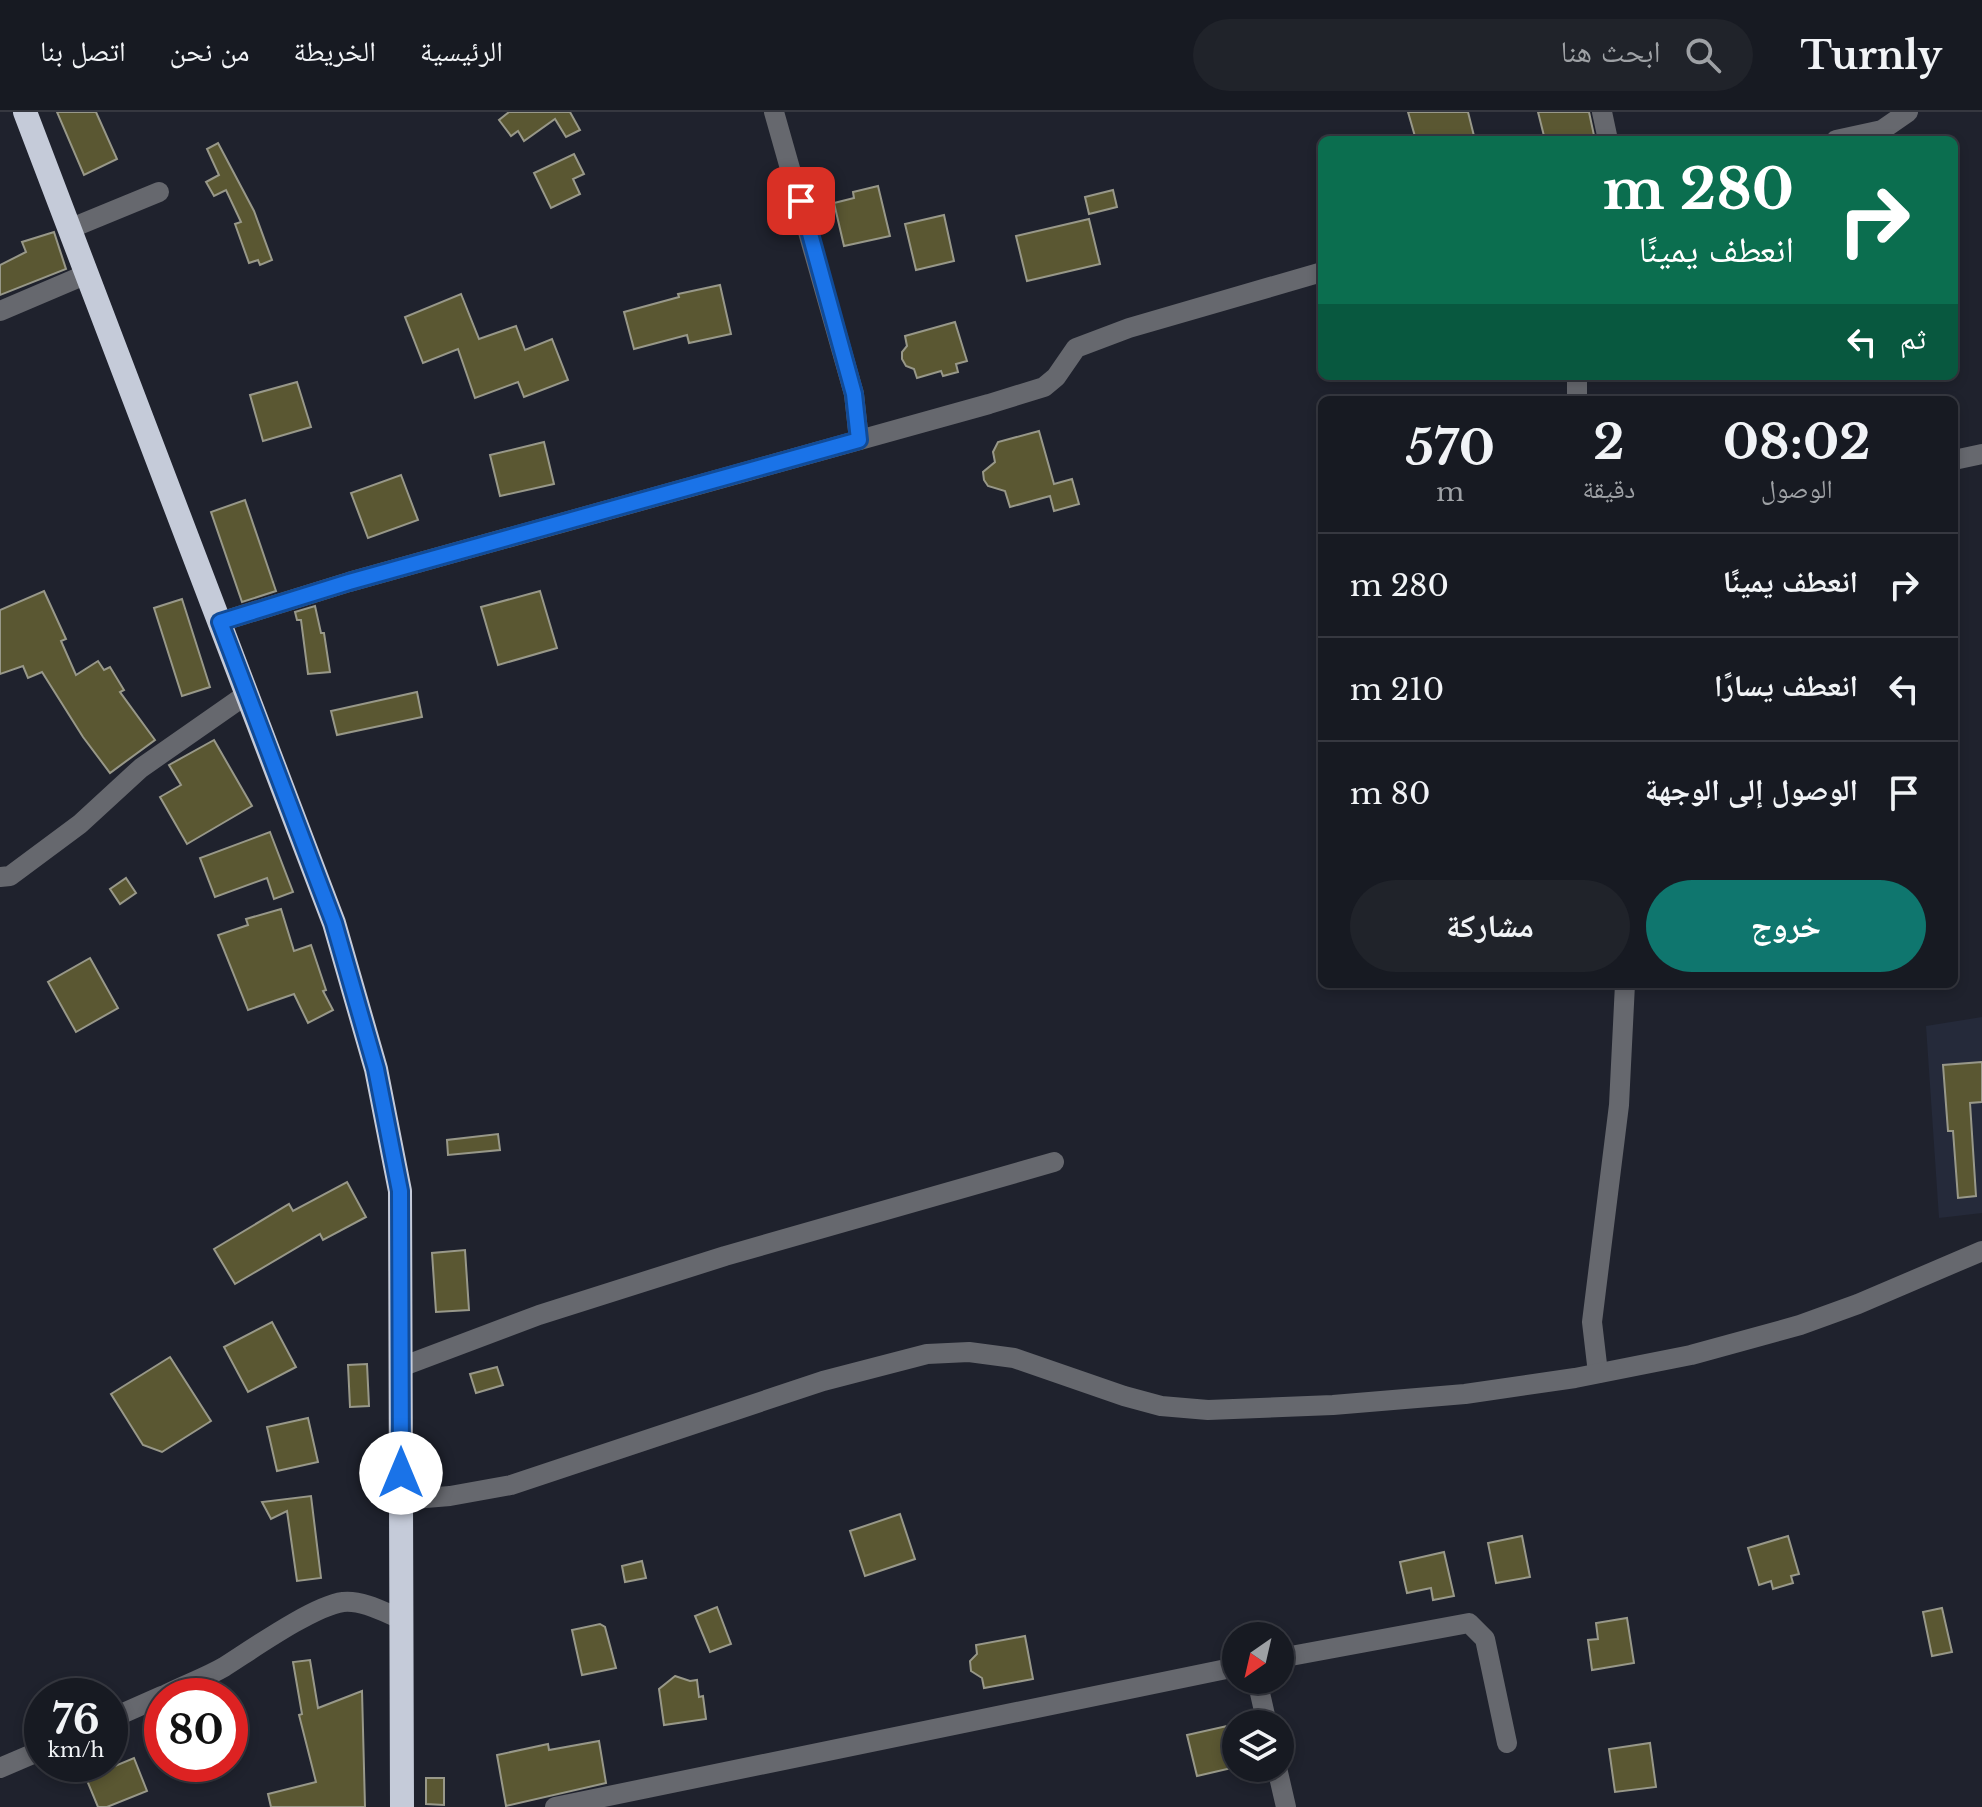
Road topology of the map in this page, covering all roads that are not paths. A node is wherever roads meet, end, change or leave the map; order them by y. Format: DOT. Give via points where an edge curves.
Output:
graph roads {
  1 [pos="25,112"];
  2 [pos="774,112"];
  3 [pos="1602,112"];
  4 [pos="1908,112"];
  5 [pos="1889,135"];
  6 [pos="1607,136"];
  7 [pos="159,192"];
  8 [pos="69,229"];
  9 [pos="1318,273"];
  10 [pos="87,274"];
  11 [pos="0,311"];
  12 [pos="859,440"];
  13 [pos="1982,454"];
  14 [pos="1958,459"];
  15 [pos="220,622"];
  16 [pos="247,694"];
  17 [pos="0,877"];
  18 [pos="1625,988"];
  19 [pos="1054,1162"];
  20 [pos="1982,1251"];
  21 [pos="401,1367"];
  22 [pos="1598,1373"];
  23 [pos="401,1500"];
  24 [pos="401,1619"];
  25 [pos="1294,1655"];
  26 [pos="1222,1670"];
  27 [pos="200,1678"];
  28 [pos="1507,1743"];
  29 [pos="24,1758"];
  30 [pos="0,1768"];
  31 [pos="1280,1782"];
  32 [pos="402,1807"];
  33 [pos="555,1807"];
  34 [pos="1286,1807"];
  1 -- 8 [label="highway"];
  2 -- 12 [label="street" via="854,394"];
  3 -- 6 [label="street"];
  4 -- 5 [label="street"];
  7 -- 8 [label="street"];
  8 -- 10 [label="highway"];
  9 -- 12 [label="street" via="1076,348 1044,387"];
  10 -- 11 [label="street"];
  10 -- 15 [label="highway"];
  12 -- 15 [label="street"];
  13 -- 14 [label="street"];
  15 -- 16 [label="highway"];
  16 -- 17 [label="street" via="141,768 80,824 10,876"];
  16 -- 21 [label="highway" via="334,923 376,1069 400,1191"];
  18 -- 22 [label="street" via="1619,1105 1592,1322"];
  19 -- 21 [label="street" via="725,1256 539,1315"];
  20 -- 22 [label="street" via="1800,1325"];
  21 -- 23 [label="highway"];
  22 -- 23 [label="street" via="1465,1394 1208,1410 1149,1403 1014,1358 927,1354 823,1381 511,1485"];
  23 -- 24 [label="highway"];
  24 -- 27 [label="street" via="367,1605 342,1602"];
  24 -- 32 [label="highway"];
  25 -- 28 [label="street" via="1469,1623 1485,1639"];
  26 -- 33 [label="street"];
  29 -- 30 [label="street"];
  31 -- 34 [label="street"];
}
